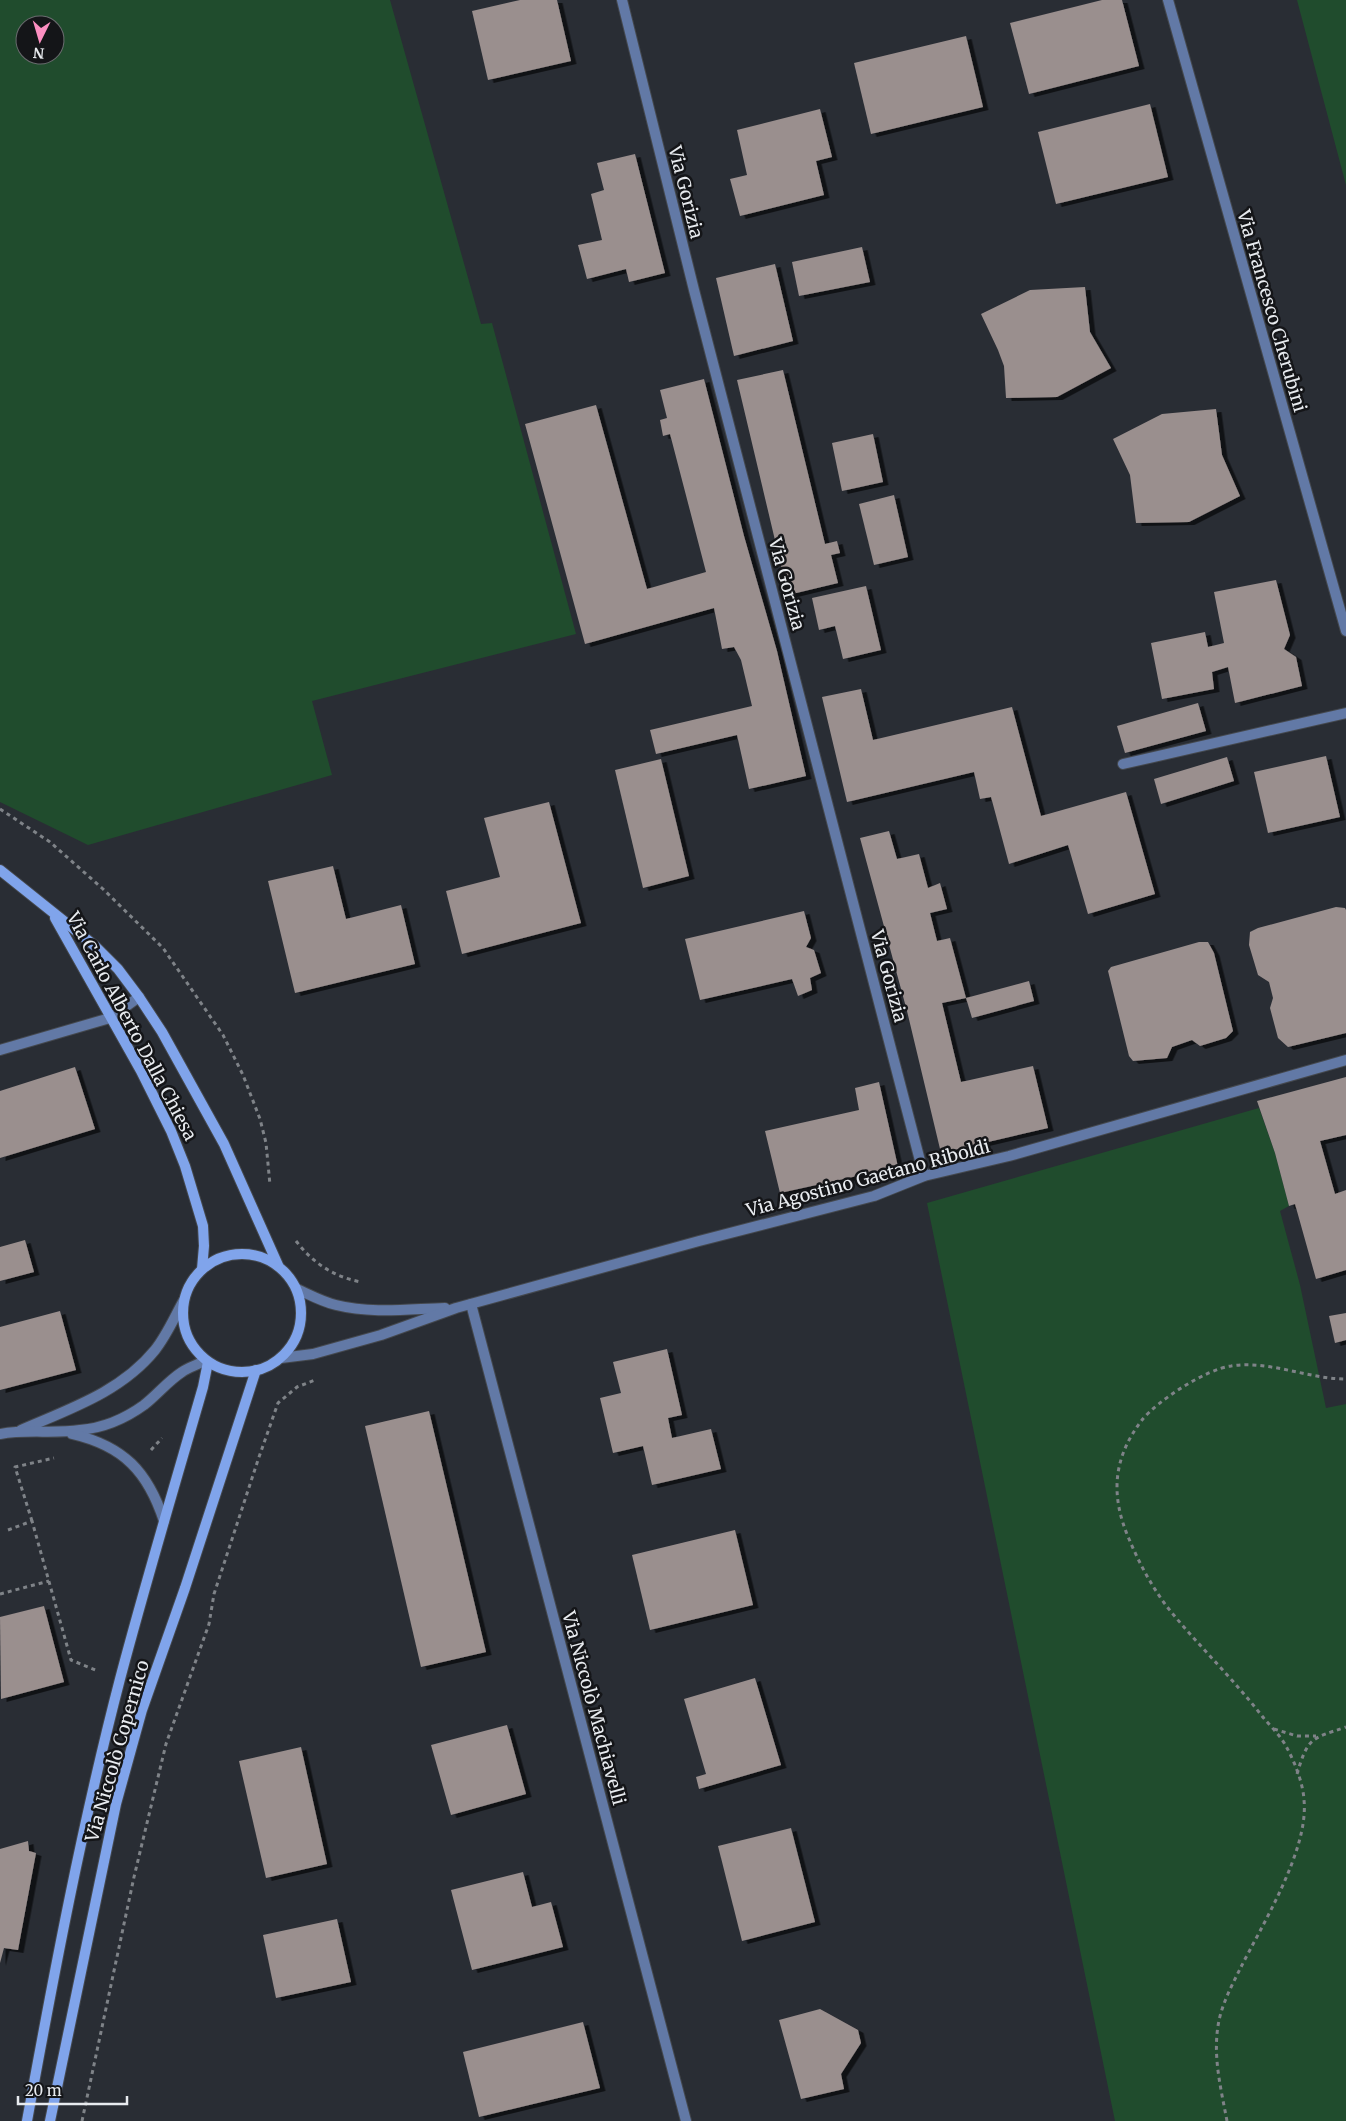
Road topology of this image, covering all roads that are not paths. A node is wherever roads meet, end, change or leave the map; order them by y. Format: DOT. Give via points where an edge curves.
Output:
graph roads {
  1 [pos="622,0"];
  2 [pos="1168,0"];
  3 [pos="1346,631"];
  4 [pos="1346,713"];
  5 [pos="1124,764"];
  6 [pos="0,870"];
  7 [pos="53,913"];
  8 [pos="139,997"];
  9 [pos="110,1018"];
  10 [pos="0,1050"];
  11 [pos="1346,1060"];
  12 [pos="924,1176"];
  13 [pos="278,1266"];
  14 [pos="202,1269"];
  15 [pos="297,1289"];
  16 [pos="184,1300"];
  17 [pos="471,1304"];
  18 [pos="456,1308"];
  19 [pos="281,1358"];
  20 [pos="207,1361"];
  21 [pos="256,1370"];
  22 [pos="18,1431"];
  23 [pos="56,1431"];
  24 [pos="0,1434"];
  25 [pos="164,1522"];
  26 [pos="27,2121"];
  27 [pos="50,2121"];
  28 [pos="686,2121"];
  1 -- 12 [label="street, Via Gorizia"];
  2 -- 3 [label="street, Via Francesco Cherubini"];
  4 -- 5 [label="street"];
  6 -- 7 [label="street"];
  7 -- 8 [label="street, Via Carlo Alberto Dalla Chiesa" via="118,969"];
  7 -- 9 [label="street, Via Carlo Alberto Dalla Chiesa"];
  8 -- 9 [label="street"];
  8 -- 13 [label="street, Via Carlo Alberto Dalla Chiesa" via="224,1144"];
  9 -- 10 [label="street"];
  9 -- 14 [label="street, Via Carlo Alberto Dalla Chiesa" via="141,1071 185,1166 203,1226"];
  11 -- 12 [label="street, Via Agostino Gaetano Riboldi" via="1009,1156"];
  12 -- 17 [label="street, Via Agostino Gaetano Riboldi" via="874,1196"];
  13 -- 14 [label="street" via="261,1256 237,1253 218,1258"];
  13 -- 15 [label="street"];
  14 -- 16 [label="street" via="192,1281"];
  15 -- 18 [label="street, Via Agostino Gaetano Riboldi" via="335,1305 355,1309"];
  15 -- 19 [label="street" via="302,1320 298,1335"];
  16 -- 20 [label="street" via="183,1319 187,1336"];
  16 -- 22 [label="street" via="157,1348 128,1377 105,1392"];
  17 -- 18 [label="street, Via Agostino Gaetano Riboldi"];
  17 -- 28 [label="street, Via Niccolò Machiavelli"];
  18 -- 19 [label="street, Via Agostino Gaetano Riboldi" via="381,1335 313,1354"];
  19 -- 21 [label="street"];
  20 -- 21 [label="street" via="229,1371"];
  20 -- 23 [label="street" via="184,1370 126,1416 103,1426"];
  20 -- 25 [label="street, Via Niccolò Copernico" via="203,1387"];
  21 -- 27 [label="street, Via Niccolò Copernico" via="139,1719 116,1804"];
  22 -- 23 [label="street"];
  22 -- 24 [label="street"];
  23 -- 25 [label="street" via="91,1439 135,1466 149,1484"];
  25 -- 26 [label="street, Via Niccolò Copernico" via="94,1786"];
}
